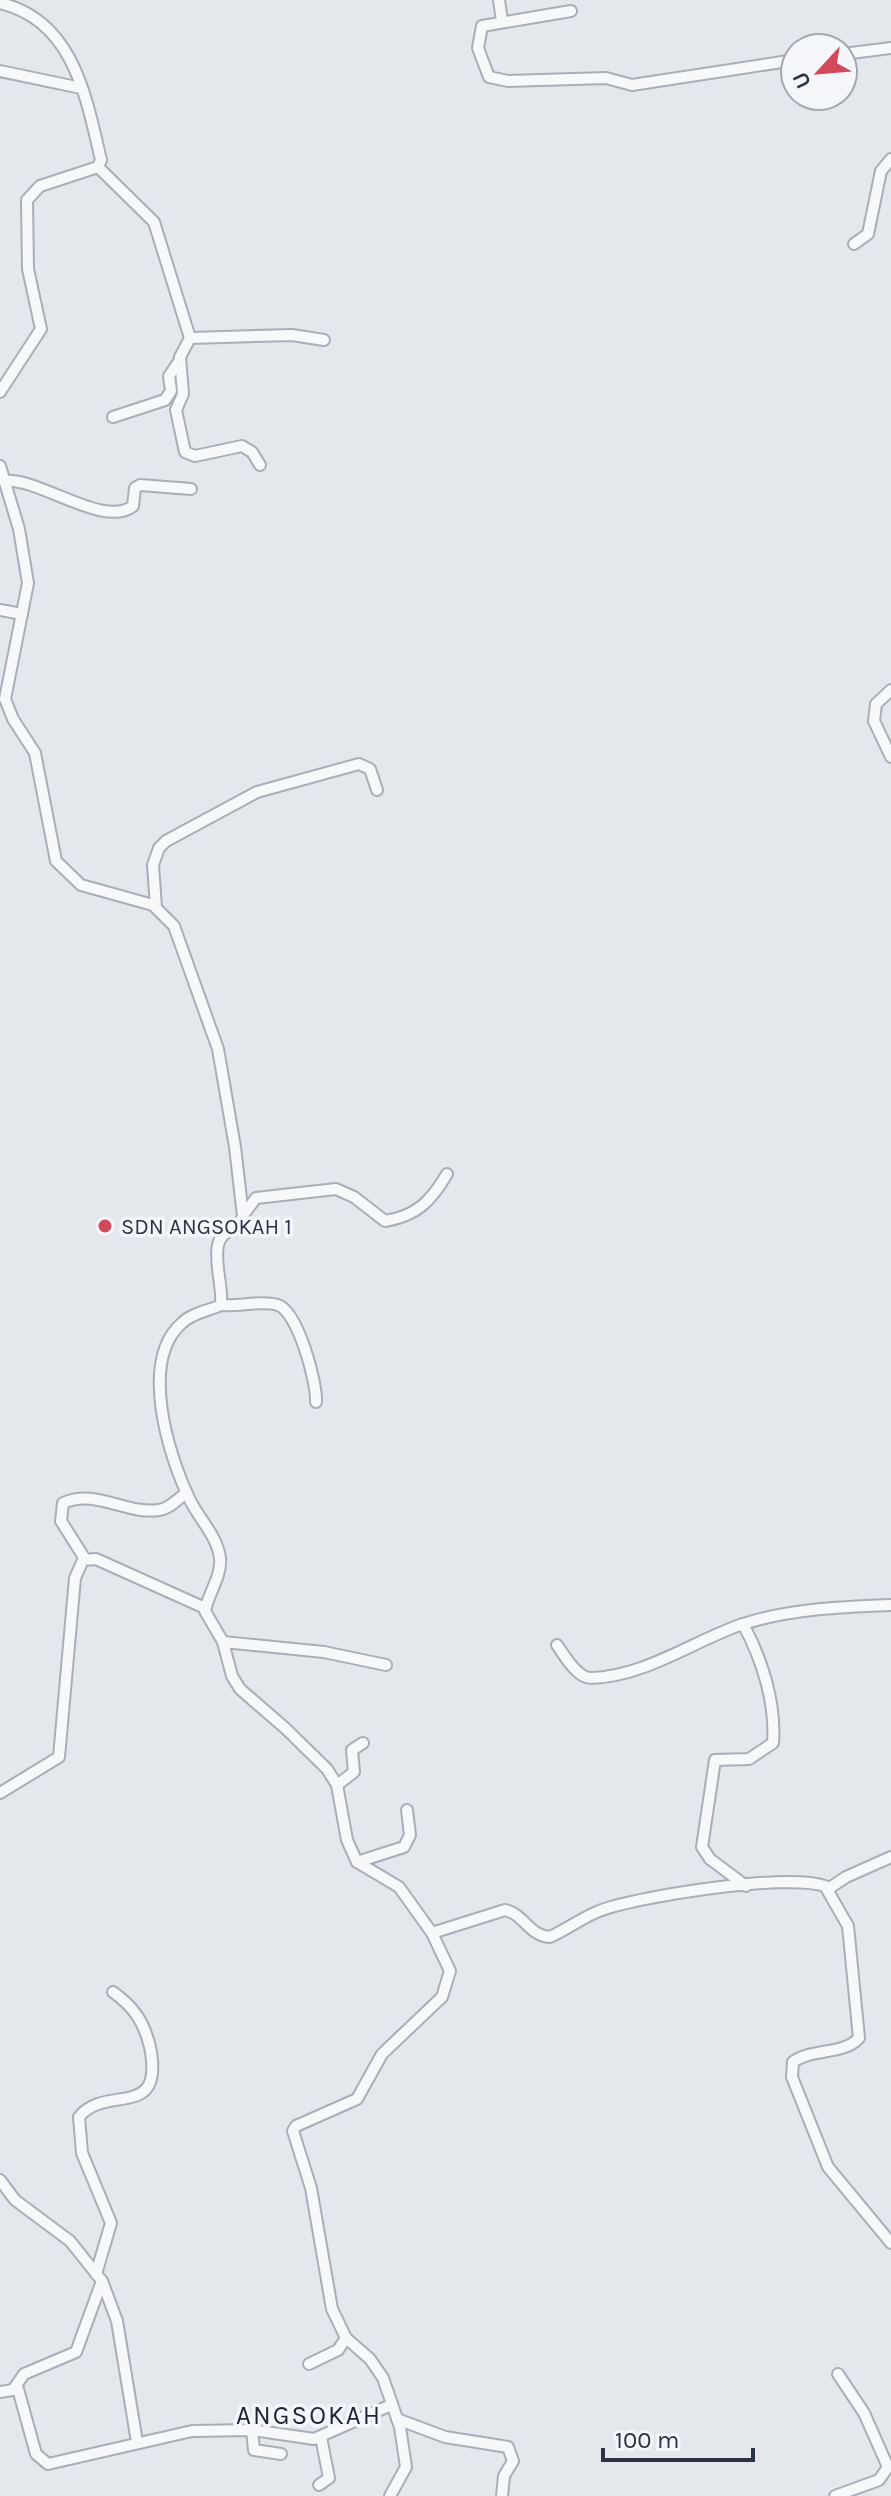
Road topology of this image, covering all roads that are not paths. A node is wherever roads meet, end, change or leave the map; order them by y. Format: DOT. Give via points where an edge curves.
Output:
graph roads {
  1 [pos="499,0"];
  2 [pos="0,3"];
  3 [pos="571,11"];
  4 [pos="502,21"];
  5 [pos="891,48"];
  6 [pos="859,52"];
  7 [pos="779,62"];
  8 [pos="0,71"];
  9 [pos="81,88"];
  10 [pos="891,159"];
  11 [pos="98,167"];
  12 [pos="854,244"];
  13 [pos="190,338"];
  14 [pos="324,340"];
  15 [pos="180,360"];
  16 [pos="0,392"];
  17 [pos="113,417"];
  18 [pos="260,465"];
  19 [pos="0,466"];
  20 [pos="4,481"];
  21 [pos="191,489"];
  22 [pos="0,610"];
  23 [pos="22,614"];
  24 [pos="891,690"];
  25 [pos="891,757"];
  26 [pos="377,790"];
  27 [pos="156,907"];
  28 [pos="447,1174"];
  29 [pos="243,1215"];
  30 [pos="221,1305"];
  31 [pos="316,1402"];
  32 [pos="186,1493"];
  33 [pos="85,1559"];
  34 [pos="891,1605"];
  35 [pos="205,1608"];
  36 [pos="743,1624"];
  37 [pos="223,1642"];
  38 [pos="557,1645"];
  39 [pos="386,1665"];
  40 [pos="363,1743"];
  41 [pos="337,1785"];
  42 [pos="0,1793"];
  43 [pos="407,1810"];
  44 [pos="891,1857"];
  45 [pos="357,1862"];
  46 [pos="746,1886"];
  47 [pos="828,1889"];
  48 [pos="432,1933"];
  49 [pos="113,1992"];
  50 [pos="0,2180"];
  51 [pos="891,2243"];
  52 [pos="99,2278"];
  53 [pos="346,2338"];
  54 [pos="309,2364"];
  55 [pos="838,2374"];
  56 [pos="15,2387"];
  57 [pos="0,2392"];
  58 [pos="391,2405"];
  59 [pos="397,2419"];
  60 [pos="252,2430"];
  61 [pos="321,2437"];
  62 [pos="395,2437"];
  63 [pos="137,2442"];
  64 [pos="281,2454"];
  65 [pos="407,2454"];
  66 [pos="319,2485"];
  67 [pos="390,2496"];
  68 [pos="502,2496"];
  69 [pos="835,2496"];
  1 -- 4 [label="street"];
  2 -- 9 [label="street" via="31,13 58,36"];
  3 -- 4 [label="street"];
  4 -- 7 [label="street" via="479,28 481,58 495,80 606,78 632,85"];
  5 -- 6 [label="street"];
  8 -- 9 [label="street"];
  9 -- 11 [label="street" via="101,160"];
  10 -- 12 [label="street" via="882,168 868,234"];
  11 -- 13 [label="street" via="154,222"];
  11 -- 16 [label="street" via="40,186 27,200 28,269 41,329"];
  13 -- 14 [label="street" via="292,335"];
  13 -- 15 [label="street"];
  15 -- 17 [label="street" via="169,376 171,391 165,400"];
  15 -- 18 [label="street" via="183,394 176,410 185,452 195,456 242,446"];
  19 -- 20 [label="street"];
  20 -- 21 [label="street" via="24,480 71,501 120,512 133,506 140,485"];
  20 -- 23 [label="street" via="25,556"];
  22 -- 23 [label="street"];
  23 -- 27 [label="street" via="5,699 35,753 56,861 87,887"];
  24 -- 25 [label="street" via="876,704 874,721"];
  26 -- 27 [label="street" via="370,769 359,764 270,786 238,802 159,848 153,865"];
  27 -- 29 [label="street" via="180,941 218,1049"];
  28 -- 29 [label="street" via="426,1205 397,1219 385,1221 336,1189 256,1198"];
  29 -- 30 [label="street" via="217,1246"];
  30 -- 31 [label="street" via="270,1303 287,1309 317,1389"];
  30 -- 32 [label="street" via="183,1322 163,1350 161,1407"];
  32 -- 33 [label="street" via="157,1511 85,1498 63,1503 61,1521"];
  32 -- 35 [label="street" via="220,1558"];
  33 -- 35 [label="street" via="112,1565"];
  33 -- 42 [label="street" via="75,1578 59,1757"];
  34 -- 36 [label="street" via="854,1604"];
  35 -- 37 [label="street"];
  36 -- 38 [label="street" via="643,1667 592,1678 582,1675"];
  36 -- 46 [label="street" via="763,1672 773,1743 749,1759 715,1760 702,1847"];
  37 -- 39 [label="street" via="324,1652"];
  37 -- 41 [label="street" via="240,1689 327,1769"];
  40 -- 41 [label="street" via="352,1750 354,1772"];
  41 -- 45 [label="street" via="347,1840"];
  43 -- 45 [label="street" via="410,1835 404,1847"];
  44 -- 47 [label="street"];
  45 -- 48 [label="street" via="393,1882"];
  46 -- 47 [label="street" via="796,1881"];
  46 -- 48 [label="street" via="602,1910 550,1937 505,1910"];
  47 -- 51 [label="street" via="848,1926 859,2038 802,2056 793,2062 792,2077 828,2167"];
  48 -- 53 [label="street" via="450,1971 442,1997 382,2054 357,2099 293,2131 311,2188 328,2296"];
  49 -- 52 [label="street" via="138,2013 153,2075 149,2088 135,2097 95,2106 79,2117 82,2153 111,2223"];
  50 -- 52 [label="street" via="32,2215 60,2231"];
  52 -- 56 [label="street" via="76,2352 24,2374"];
  52 -- 63 [label="street" via="117,2321"];
  53 -- 54 [label="street" via="338,2350"];
  53 -- 58 [label="street" via="376,2366"];
  55 -- 69 [label="street" via="864,2413 888,2467 879,2480"];
  56 -- 57 [label="street"];
  56 -- 63 [label="street" via="36,2454 44,2463"];
  58 -- 59 [label="street"];
  58 -- 61 [label="street"];
  59 -- 65 [label="street"];
  59 -- 68 [label="street" via="445,2437 508,2447 513,2461 504,2476"];
  60 -- 61 [label="street"];
  60 -- 63 [label="street" via="192,2431"];
  60 -- 64 [label="street" via="254,2450"];
  61 -- 66 [label="street" via="329,2478"];
  62 -- 65 [label="street"];
  65 -- 67 [label="street" via="403,2476"];
}
